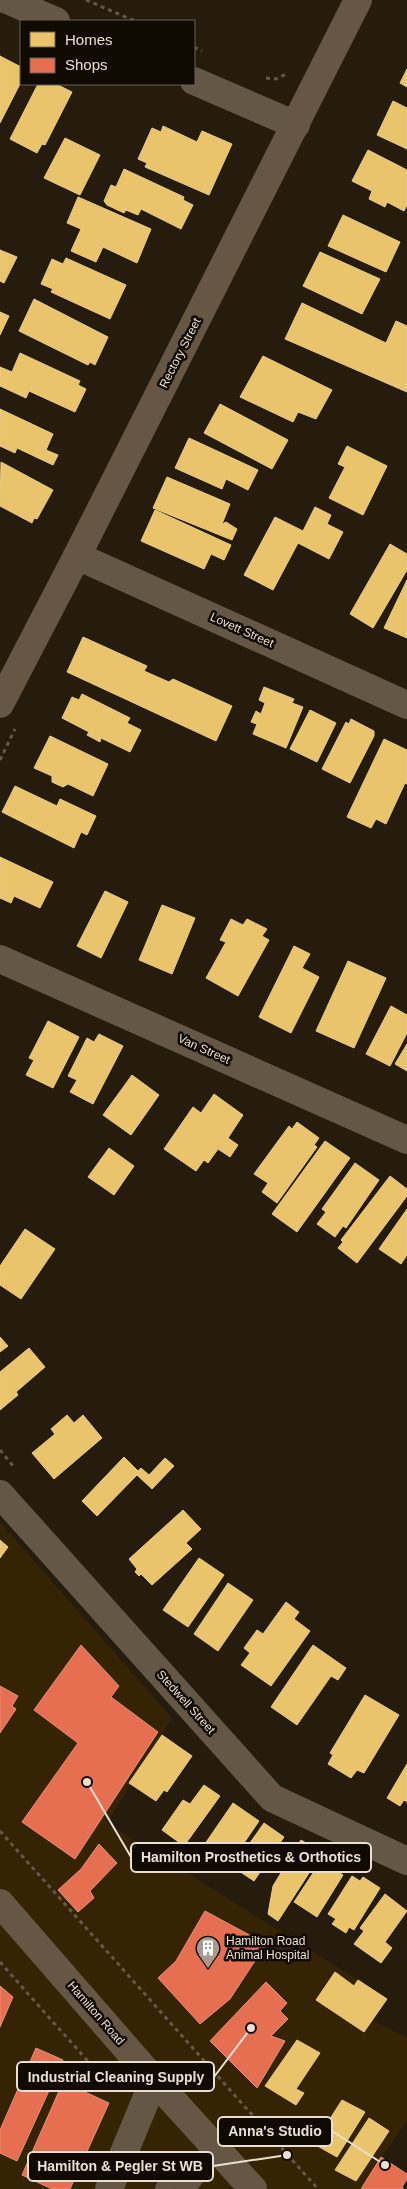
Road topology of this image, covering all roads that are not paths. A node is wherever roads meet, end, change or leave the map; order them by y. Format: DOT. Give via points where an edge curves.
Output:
graph roads {
  1 [pos="7,0"];
  2 [pos="358,0"];
  3 [pos="54,20"];
  4 [pos="195,80"];
  5 [pos="296,125"];
  6 [pos="78,556"];
  7 [pos="1,700"];
  8 [pos="407,705"];
  9 [pos="0,959"];
  10 [pos="407,1140"];
  11 [pos="0,1494"];
  12 [pos="407,1861"];
  13 [pos="0,1903"];
  14 [pos="154,2080"];
  15 [pos="217,2149"];
  16 [pos="187,2188"];
  17 [pos="109,2189"];
  18 [pos="164,2189"];
  19 [pos="254,2189"];
  1 -- 3 [label="street"];
  2 -- 5 [label="street, Rectory Street"];
  4 -- 5 [label="street"];
  5 -- 6 [label="street, Rectory Street"];
  6 -- 7 [label="street, Rectory Street"];
  6 -- 8 [label="street, Lovett Street"];
  9 -- 10 [label="street, Van Street"];
  11 -- 12 [label="street, Stedwell Street" via="272,1798"];
  13 -- 14 [label="street, Hamilton Road"];
  14 -- 15 [label="street, Hamilton Road"];
  14 -- 17 [label="street"];
  15 -- 16 [label="lane"];
  15 -- 19 [label="street, Hamilton Road"];
  16 -- 18 [label="lane" via="173,2173"];
}
